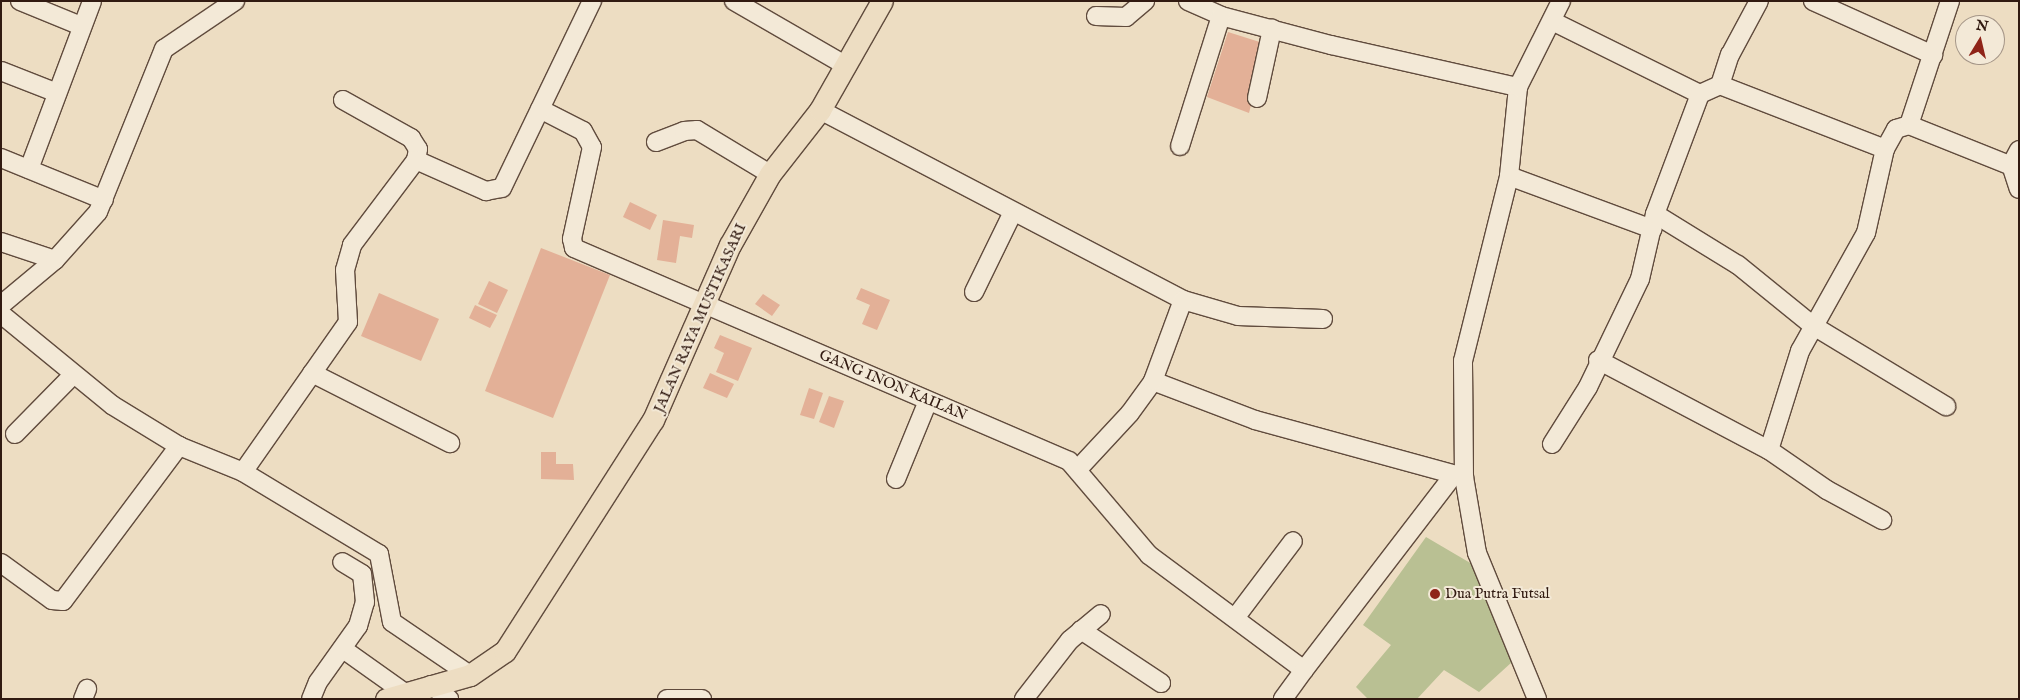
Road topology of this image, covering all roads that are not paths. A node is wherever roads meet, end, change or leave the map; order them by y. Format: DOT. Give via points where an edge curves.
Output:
graph roads {
  1 [pos="20,1"];
  2 [pos="92,1"];
  3 [pos="235,1"];
  4 [pos="592,1"];
  5 [pos="734,1"];
  6 [pos="882,1"];
  7 [pos="1146,1"];
  8 [pos="1188,1"];
  9 [pos="1561,1"];
  10 [pos="1759,1"];
  11 [pos="1813,1"];
  12 [pos="1950,1"];
  13 [pos="1096,16"];
  14 [pos="1221,16"];
  15 [pos="1552,22"];
  16 [pos="81,26"];
  17 [pos="1272,29"];
  18 [pos="1933,55"];
  19 [pos="844,64"];
  20 [pos="1,71"];
  21 [pos="1720,85"];
  22 [pos="1518,87"];
  23 [pos="57,94"];
  24 [pos="1700,94"];
  25 [pos="1257,98"];
  26 [pos="343,100"];
  27 [pos="540,110"];
  28 [pos="820,110"];
  29 [pos="1909,125"];
  30 [pos="656,142"];
  31 [pos="1180,146"];
  32 [pos="1885,149"];
  33 [pos="1,158"];
  34 [pos="416,160"];
  35 [pos="2016,161"];
  36 [pos="29,169"];
  37 [pos="770,174"];
  38 [pos="1509,176"];
  39 [pos="2019,189"];
  40 [pos="104,200"];
  41 [pos="1012,214"];
  42 [pos="1653,221"];
  43 [pos="1,242"];
  44 [pos="55,260"];
  45 [pos="974,292"];
  46 [pos="1183,300"];
  47 [pos="1,305"];
  48 [pos="705,307"];
  49 [pos="1,314"];
  50 [pos="1323,319"];
  51 [pos="1812,325"];
  52 [pos="1598,360"];
  53 [pos="312,372"];
  54 [pos="73,375"];
  55 [pos="1153,381"];
  56 [pos="928,401"];
  57 [pos="1946,406"];
  58 [pos="15,434"];
  59 [pos="450,443"];
  60 [pos="1552,444"];
  61 [pos="180,446"];
  62 [pos="1769,450"];
  63 [pos="1078,469"];
  64 [pos="243,472"];
  65 [pos="1459,477"];
  66 [pos="896,479"];
  67 [pos="1882,520"];
  68 [pos="1293,541"];
  69 [pos="342,562"];
  70 [pos="1,564"];
  71 [pos="1101,614"];
  72 [pos="1235,618"];
  73 [pos="1081,630"];
  74 [pos="343,649"];
  75 [pos="1304,670"];
  76 [pos="470,675"];
  77 [pos="1161,683"];
  78 [pos="431,685"];
  79 [pos="396,696"];
  80 [pos="312,699"];
  81 [pos="448,699"];
  82 [pos="666,699"];
  83 [pos="702,699"];
  84 [pos="1024,699"];
  85 [pos="1283,699"];
  86 [pos="1537,699"];
  1 -- 16 [label="street"];
  2 -- 16 [label="street"];
  3 -- 40 [label="street" via="164,49"];
  4 -- 27 [label="street"];
  5 -- 19 [label="street"];
  6 -- 19 [label="main road, JALAN RAYA MUSTIKASARI"];
  7 -- 13 [label="street" via="1126,17"];
  8 -- 14 [label="street"];
  9 -- 15 [label="street"];
  10 -- 21 [label="street" via="1730,55"];
  11 -- 18 [label="street"];
  12 -- 18 [label="street"];
  14 -- 17 [label="street"];
  14 -- 31 [label="street"];
  15 -- 22 [label="street"];
  15 -- 24 [label="street"];
  16 -- 23 [label="street"];
  17 -- 22 [label="street"];
  17 -- 25 [label="street"];
  18 -- 29 [label="street"];
  19 -- 28 [label="main road, JALAN RAYA MUSTIKASARI"];
  20 -- 23 [label="street"];
  21 -- 24 [label="street"];
  21 -- 32 [label="street"];
  22 -- 38 [label="street"];
  23 -- 36 [label="street"];
  24 -- 42 [label="street"];
  26 -- 34 [label="street" via="411,138 418,149"];
  27 -- 34 [label="street" via="498,191 486,191"];
  27 -- 48 [label="street, GANG INON KAILAN" via="583,131 592,147 572,239 574,248"];
  28 -- 37 [label="main road, JALAN RAYA MUSTIKASARI"];
  28 -- 41 [label="street"];
  29 -- 32 [label="street" via="1896,129"];
  29 -- 35 [label="street"];
  30 -- 37 [label="street" via="684,130 697,130"];
  32 -- 51 [label="street" via="1866,232"];
  33 -- 36 [label="street"];
  34 -- 53 [label="street" via="352,246 345,270 348,322"];
  35 -- 39 [label="street"];
  36 -- 40 [label="street"];
  37 -- 48 [label="main road, JALAN RAYA MUSTIKASARI" via="730,246"];
  38 -- 42 [label="street"];
  38 -- 65 [label="street" via="1463,361"];
  40 -- 44 [label="street"];
  41 -- 45 [label="street"];
  41 -- 46 [label="street"];
  42 -- 51 [label="street" via="1738,265"];
  42 -- 52 [label="street" via="1640,279"];
  43 -- 44 [label="street"];
  44 -- 47 [label="street"];
  46 -- 50 [label="street" via="1238,316"];
  46 -- 55 [label="street"];
  48 -- 56 [label="street, GANG INON KAILAN"];
  48 -- 76 [label="main road, JALAN RAYA MUSTIKASARI" via="665,399 600,507 505,651"];
  49 -- 54 [label="street"];
  51 -- 57 [label="street"];
  51 -- 62 [label="street"];
  52 -- 60 [label="street" via="1588,387"];
  52 -- 62 [label="street"];
  53 -- 59 [label="street"];
  53 -- 64 [label="street"];
  54 -- 58 [label="street"];
  54 -- 61 [label="street" via="112,405"];
  55 -- 63 [label="street" via="1130,413"];
  55 -- 65 [label="street" via="1254,420"];
  56 -- 63 [label="street, GANG INON KAILAN" via="1069,461"];
  56 -- 66 [label="street"];
  61 -- 64 [label="street"];
  61 -- 70 [label="street" via="63,601 52,600"];
  62 -- 67 [label="street" via="1827,490"];
  63 -- 72 [label="street, GANG INON KAILAN" via="1149,555"];
  64 -- 76 [label="street" via="379,554 392,622"];
  65 -- 75 [label="street"];
  65 -- 86 [label="street" via="1477,553"];
  68 -- 72 [label="street"];
  69 -- 74 [label="street" via="362,574 366,583 358,626"];
  71 -- 73 [label="street"];
  72 -- 75 [label="street, GANG INON KAILAN"];
  73 -- 77 [label="street"];
  73 -- 84 [label="street"];
  74 -- 79 [label="street"];
  74 -- 80 [label="street" via="318,682"];
  75 -- 85 [label="street"];
  76 -- 78 [label="main road, JALAN RAYA MUSTIKASARI"];
  78 -- 79 [label="main road, JALAN RAYA MUSTIKASARI"];
  78 -- 81 [label="street"];
  82 -- 83 [label="street"];
}
